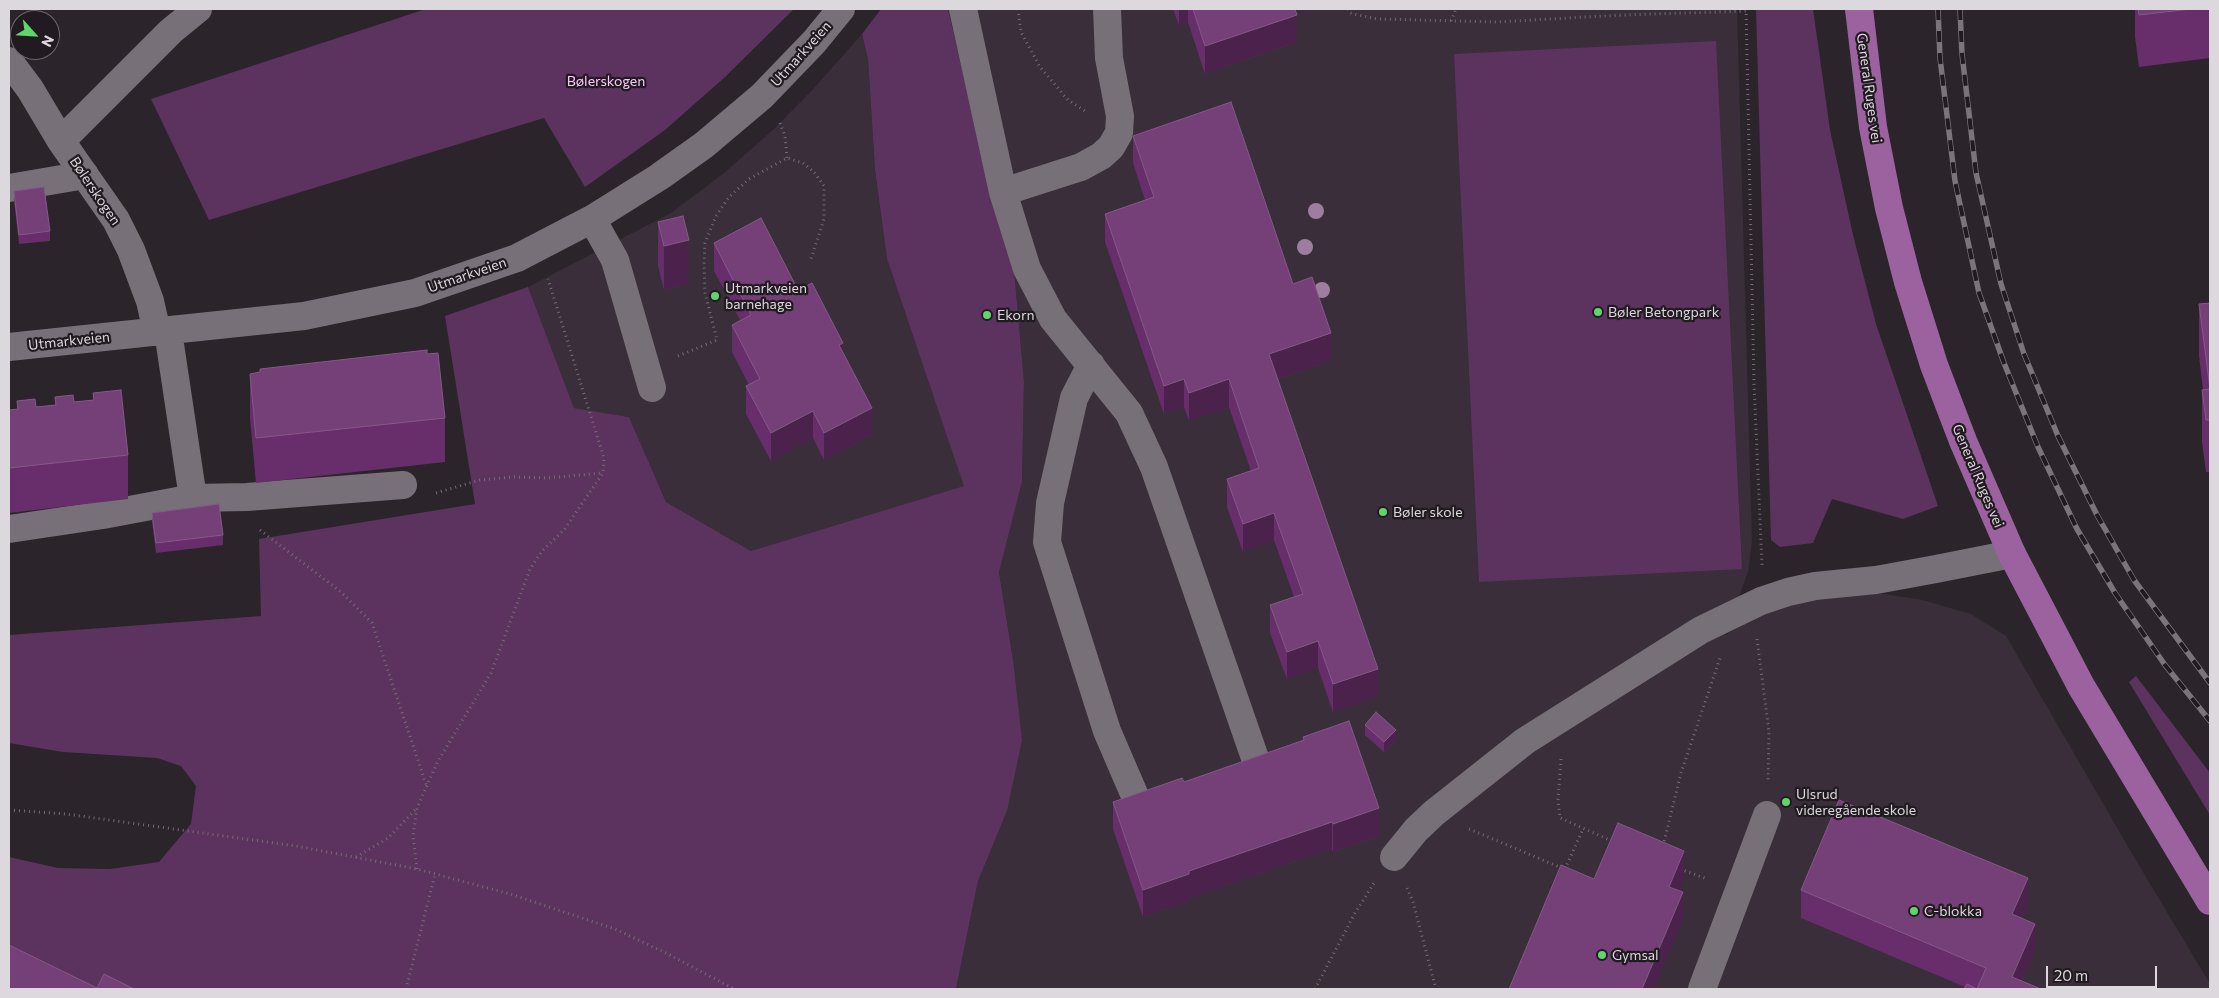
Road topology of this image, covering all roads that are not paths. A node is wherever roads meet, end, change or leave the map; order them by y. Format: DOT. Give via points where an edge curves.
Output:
graph roads {
  1 [pos="198,9"];
  2 [pos="841,9"];
  3 [pos="963,9"];
  4 [pos="1108,9"];
  5 [pos="1859,9"];
  6 [pos="9,61"];
  7 [pos="61,141"];
  8 [pos="85,175"];
  9 [pos="9,188"];
  10 [pos="1003,192"];
  11 [pos="592,220"];
  12 [pos="163,331"];
  13 [pos="9,347"];
  14 [pos="1091,365"];
  15 [pos="649,377"];
  16 [pos="403,485"];
  17 [pos="193,498"];
  18 [pos="9,528"];
  19 [pos="2012,554"];
  20 [pos="1255,758"];
  21 [pos="1138,803"];
  22 [pos="1767,816"];
  23 [pos="1394,857"];
  24 [pos="2210,901"];
  25 [pos="1702,989"];
  1 -- 7 [label="street" via="171,30"];
  2 -- 11 [label="street, Utmarkveien" via="762,96 659,177"];
  3 -- 10 [label="street"];
  4 -- 10 [label="street" via="1109,58 1120,116 1119,133 1111,147 1081,167"];
  5 -- 19 [label="main road, General Ruges vei" via="1873,127 1908,282 1960,433"];
  6 -- 7 [label="street, Bølerskogen"];
  7 -- 8 [label="street, Bølerskogen"];
  8 -- 9 [label="street"];
  8 -- 12 [label="street, Bølerskogen" via="116,220 131,250"];
  10 -- 14 [label="street" via="1027,269 1053,319"];
  11 -- 12 [label="street, Utmarkveien" via="517,258 415,293 304,316"];
  11 -- 15 [label="street" via="615,260"];
  12 -- 13 [label="street, Utmarkveien"];
  12 -- 17 [label="street, Bølerskogen"];
  14 -- 20 [label="street" via="1129,413 1154,467"];
  14 -- 21 [label="street" via="1074,398 1050,502 1047,542 1107,731"];
  16 -- 17 [label="street"];
  17 -- 18 [label="street"];
  19 -- 23 [label="street" via="1884,578 1815,586 1751,606 1701,630 1525,741 1434,813"];
  19 -- 24 [label="main road, General Ruges vei" via="2081,686"];
  22 -- 25 [label="street"];
}
